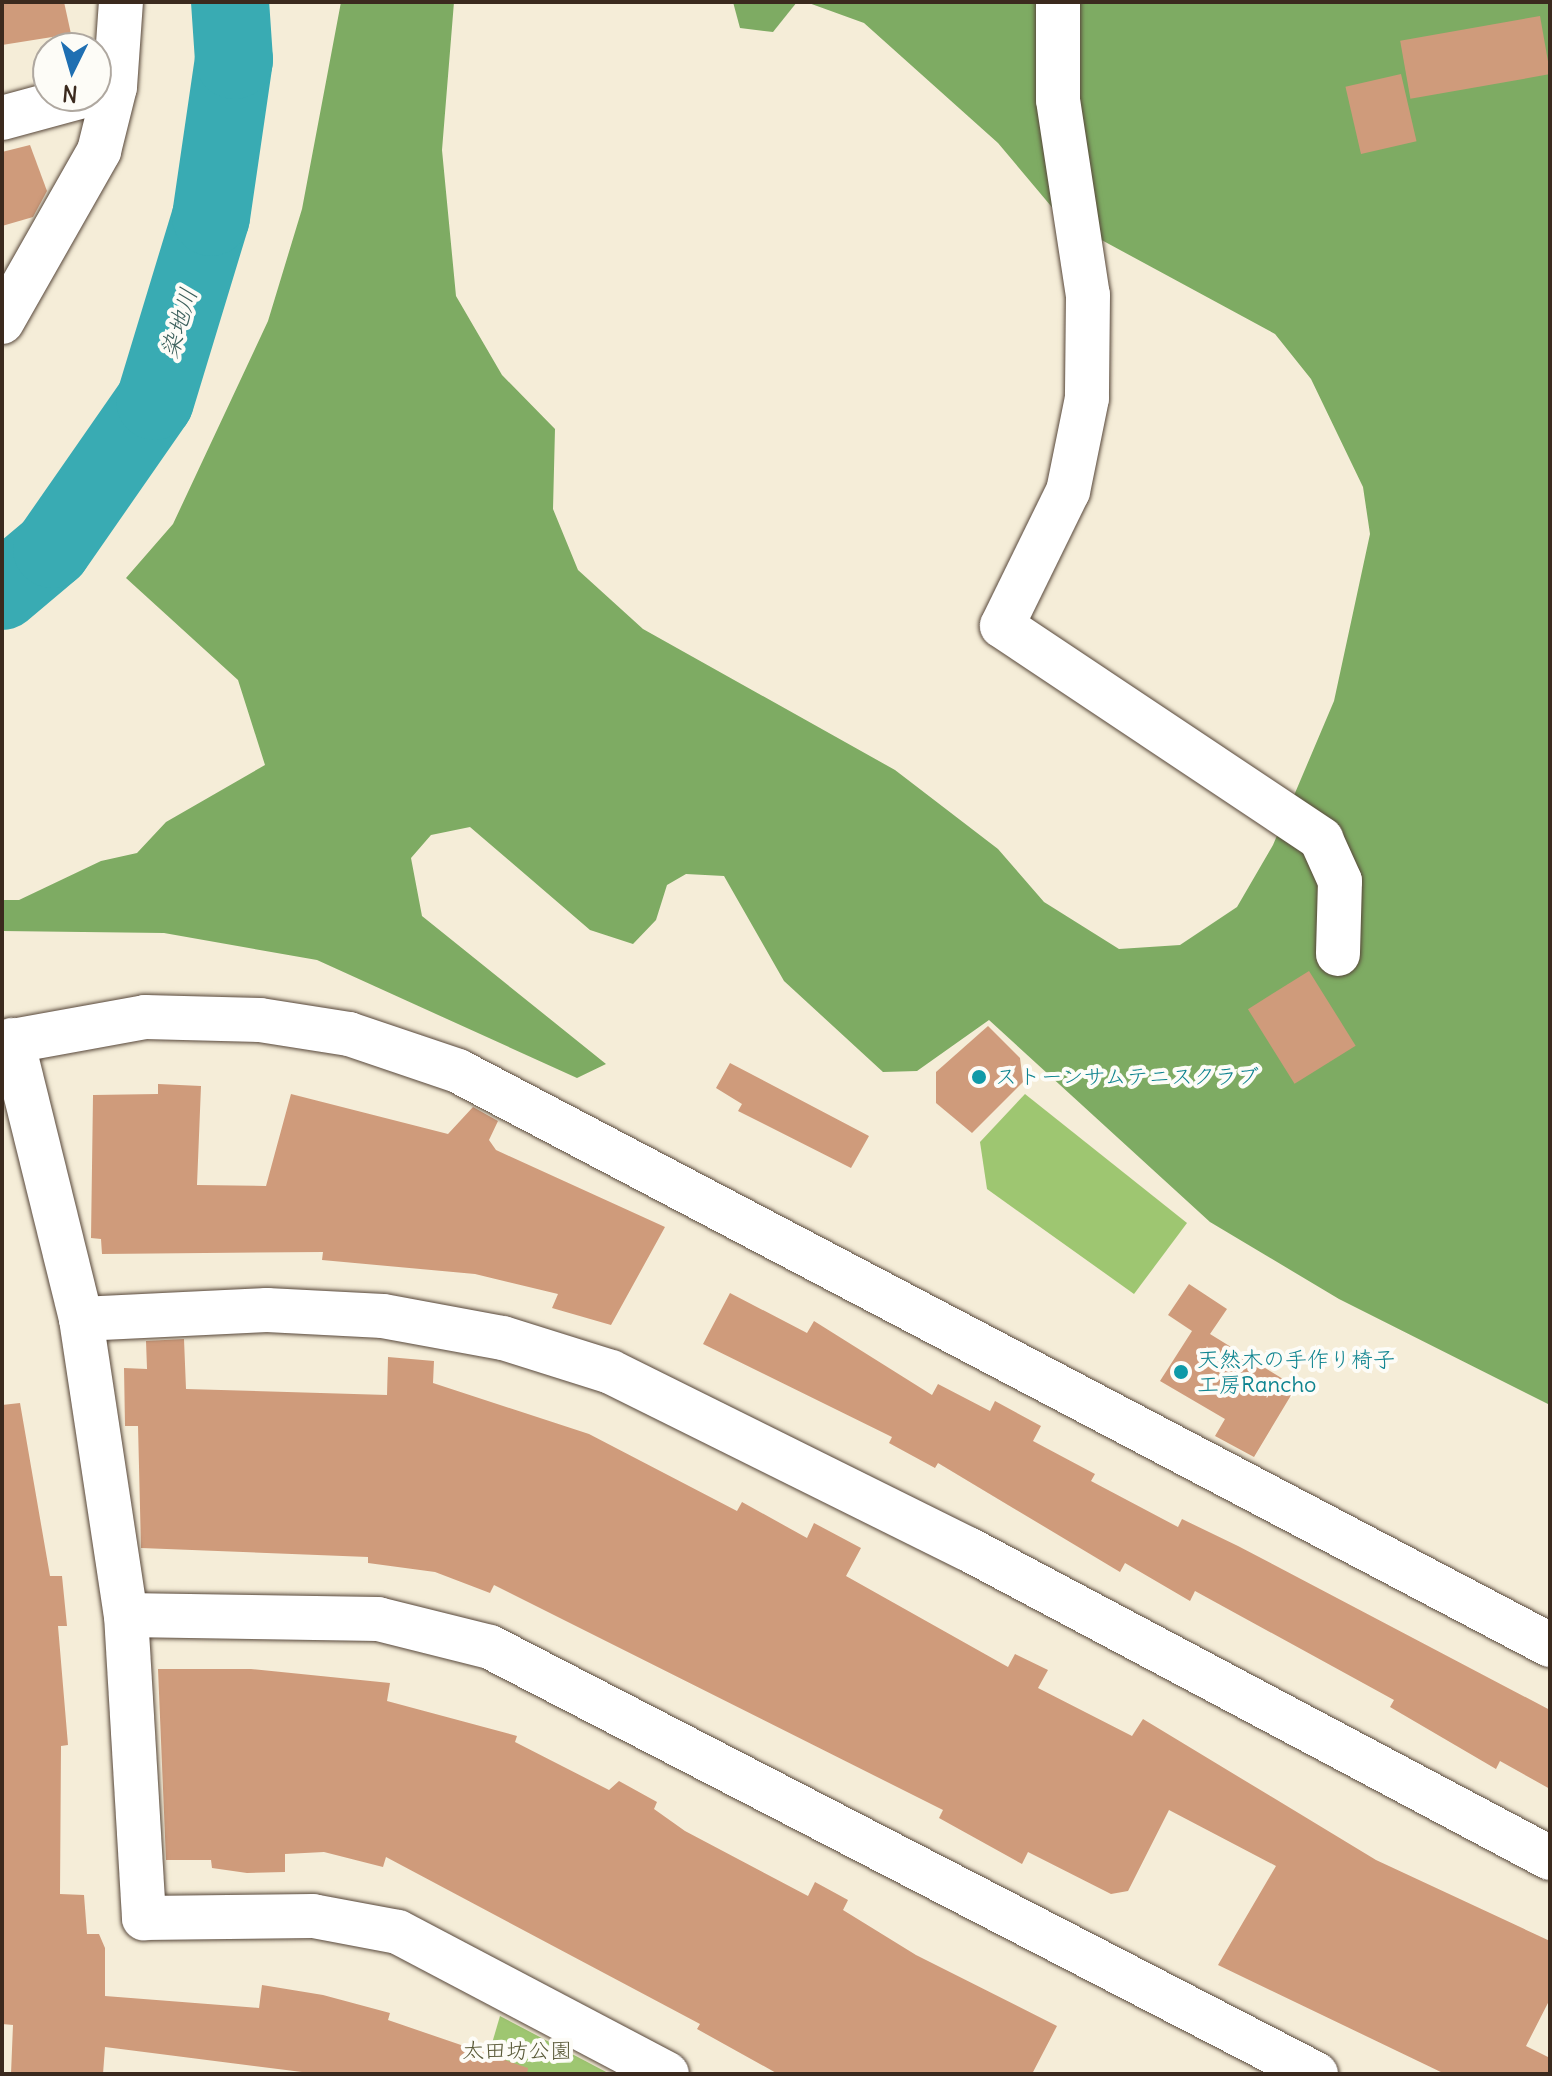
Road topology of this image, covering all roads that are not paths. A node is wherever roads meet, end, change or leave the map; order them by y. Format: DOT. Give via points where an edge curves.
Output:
graph roads {
  1 [pos="121,2"];
  2 [pos="1058,2"];
  3 [pos="112,37"];
  4 [pos="32,110"];
  5 [pos="97,112"];
  6 [pos="2,118"];
  7 [pos="2,322"];
  8 [pos="1338,954"];
  9 [pos="7,1041"];
  10 [pos="81,1319"];
  11 [pos="126,1615"];
  12 [pos="1550,1645"];
  13 [pos="1550,1858"];
  14 [pos="667,2074"];
  15 [pos="1316,2074"];
  1 -- 3 [label="street"];
  2 -- 8 [label="street" via="1058,100 1088,295 1087,398 1068,491 1002,626 1321,839 1340,881"];
  4 -- 6 [label="street"];
  5 -- 7 [label="street" via="94,163"];
  9 -- 10 [label="street"];
  9 -- 12 [label="street" via="145,1017 260,1020 349,1034 458,1071"];
  10 -- 11 [label="street"];
  10 -- 13 [label="street" via="267,1310 383,1316 503,1338 611,1372 955,1542"];
  11 -- 14 [label="street" via="144,1918 313,1916 398,1932"];
  11 -- 15 [label="street" via="378,1619 490,1647 624,1710"];
}
